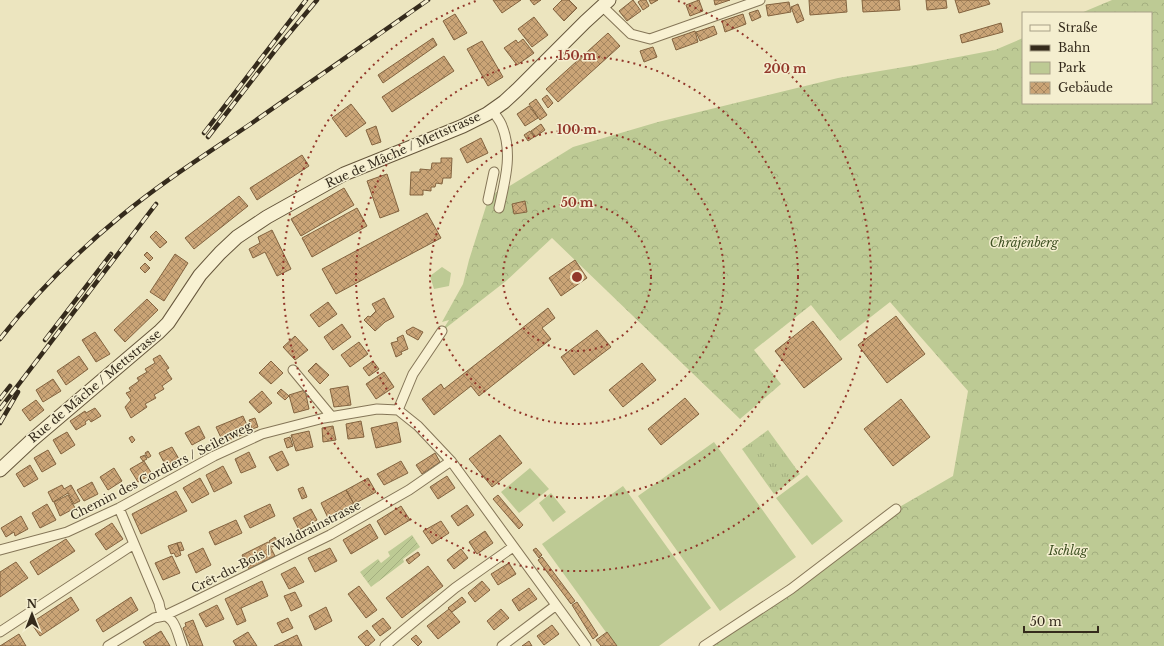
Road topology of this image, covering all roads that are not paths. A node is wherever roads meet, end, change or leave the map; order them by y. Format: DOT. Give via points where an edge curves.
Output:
graph roads {
  1 [pos="760,0"];
  2 [pos="606,3"];
  3 [pos="492,110"];
  4 [pos="494,172"];
  5 [pos="488,200"];
  6 [pos="499,208"];
  7 [pos="442,331"];
  8 [pos="293,370"];
  9 [pos="398,410"];
  10 [pos="332,417"];
  11 [pos="451,461"];
  12 [pos="0,470"];
  13 [pos="119,508"];
  14 [pos="896,509"];
  15 [pos="134,544"];
  16 [pos="513,546"];
  17 [pos="0,550"];
  18 [pos="555,606"];
  19 [pos="164,616"];
  20 [pos="0,632"];
  21 [pos="108,646"];
  22 [pos="182,646"];
  23 [pos="385,646"];
  24 [pos="502,646"];
  25 [pos="586,646"];
  26 [pos="704,646"];
  1 -- 2 [label="street" via="650,39 631,34"];
  2 -- 3 [label="main road, Rue de Mâche / Mettstrasse" via="518,89"];
  3 -- 6 [label="street" via="502,125 508,154"];
  3 -- 12 [label="main road, Rue de Mâche / Mettstrasse" via="456,129 344,174 241,234 220,252 200,275 168,323 159,332"];
  4 -- 5 [label="street"];
  7 -- 9 [label="street" via="413,374"];
  8 -- 10 [label="street"];
  9 -- 10 [label="street, Chemin des Cordiers / Seilerweg" via="377,409"];
  9 -- 11 [label="street" via="418,426"];
  10 -- 13 [label="street, Chemin des Cordiers / Seilerweg" via="262,434 214,456"];
  11 -- 16 [label="street"];
  11 -- 19 [label="street, Crêt-du-Bois / Waldrainstrasse" via="409,490 330,535"];
  13 -- 15 [label="street"];
  13 -- 17 [label="street, Chemin des Cordiers / Seilerweg" via="67,532"];
  14 -- 26 [label="street" via="790,589"];
  15 -- 19 [label="street"];
  15 -- 20 [label="street"];
  16 -- 18 [label="street"];
  16 -- 23 [label="street" via="455,588"];
  18 -- 24 [label="street"];
  18 -- 25 [label="street"];
  19 -- 21 [label="street, Crêt-du-Bois / Waldrainstrasse" via="154,618"];
  19 -- 22 [label="street" via="172,620"];
}
